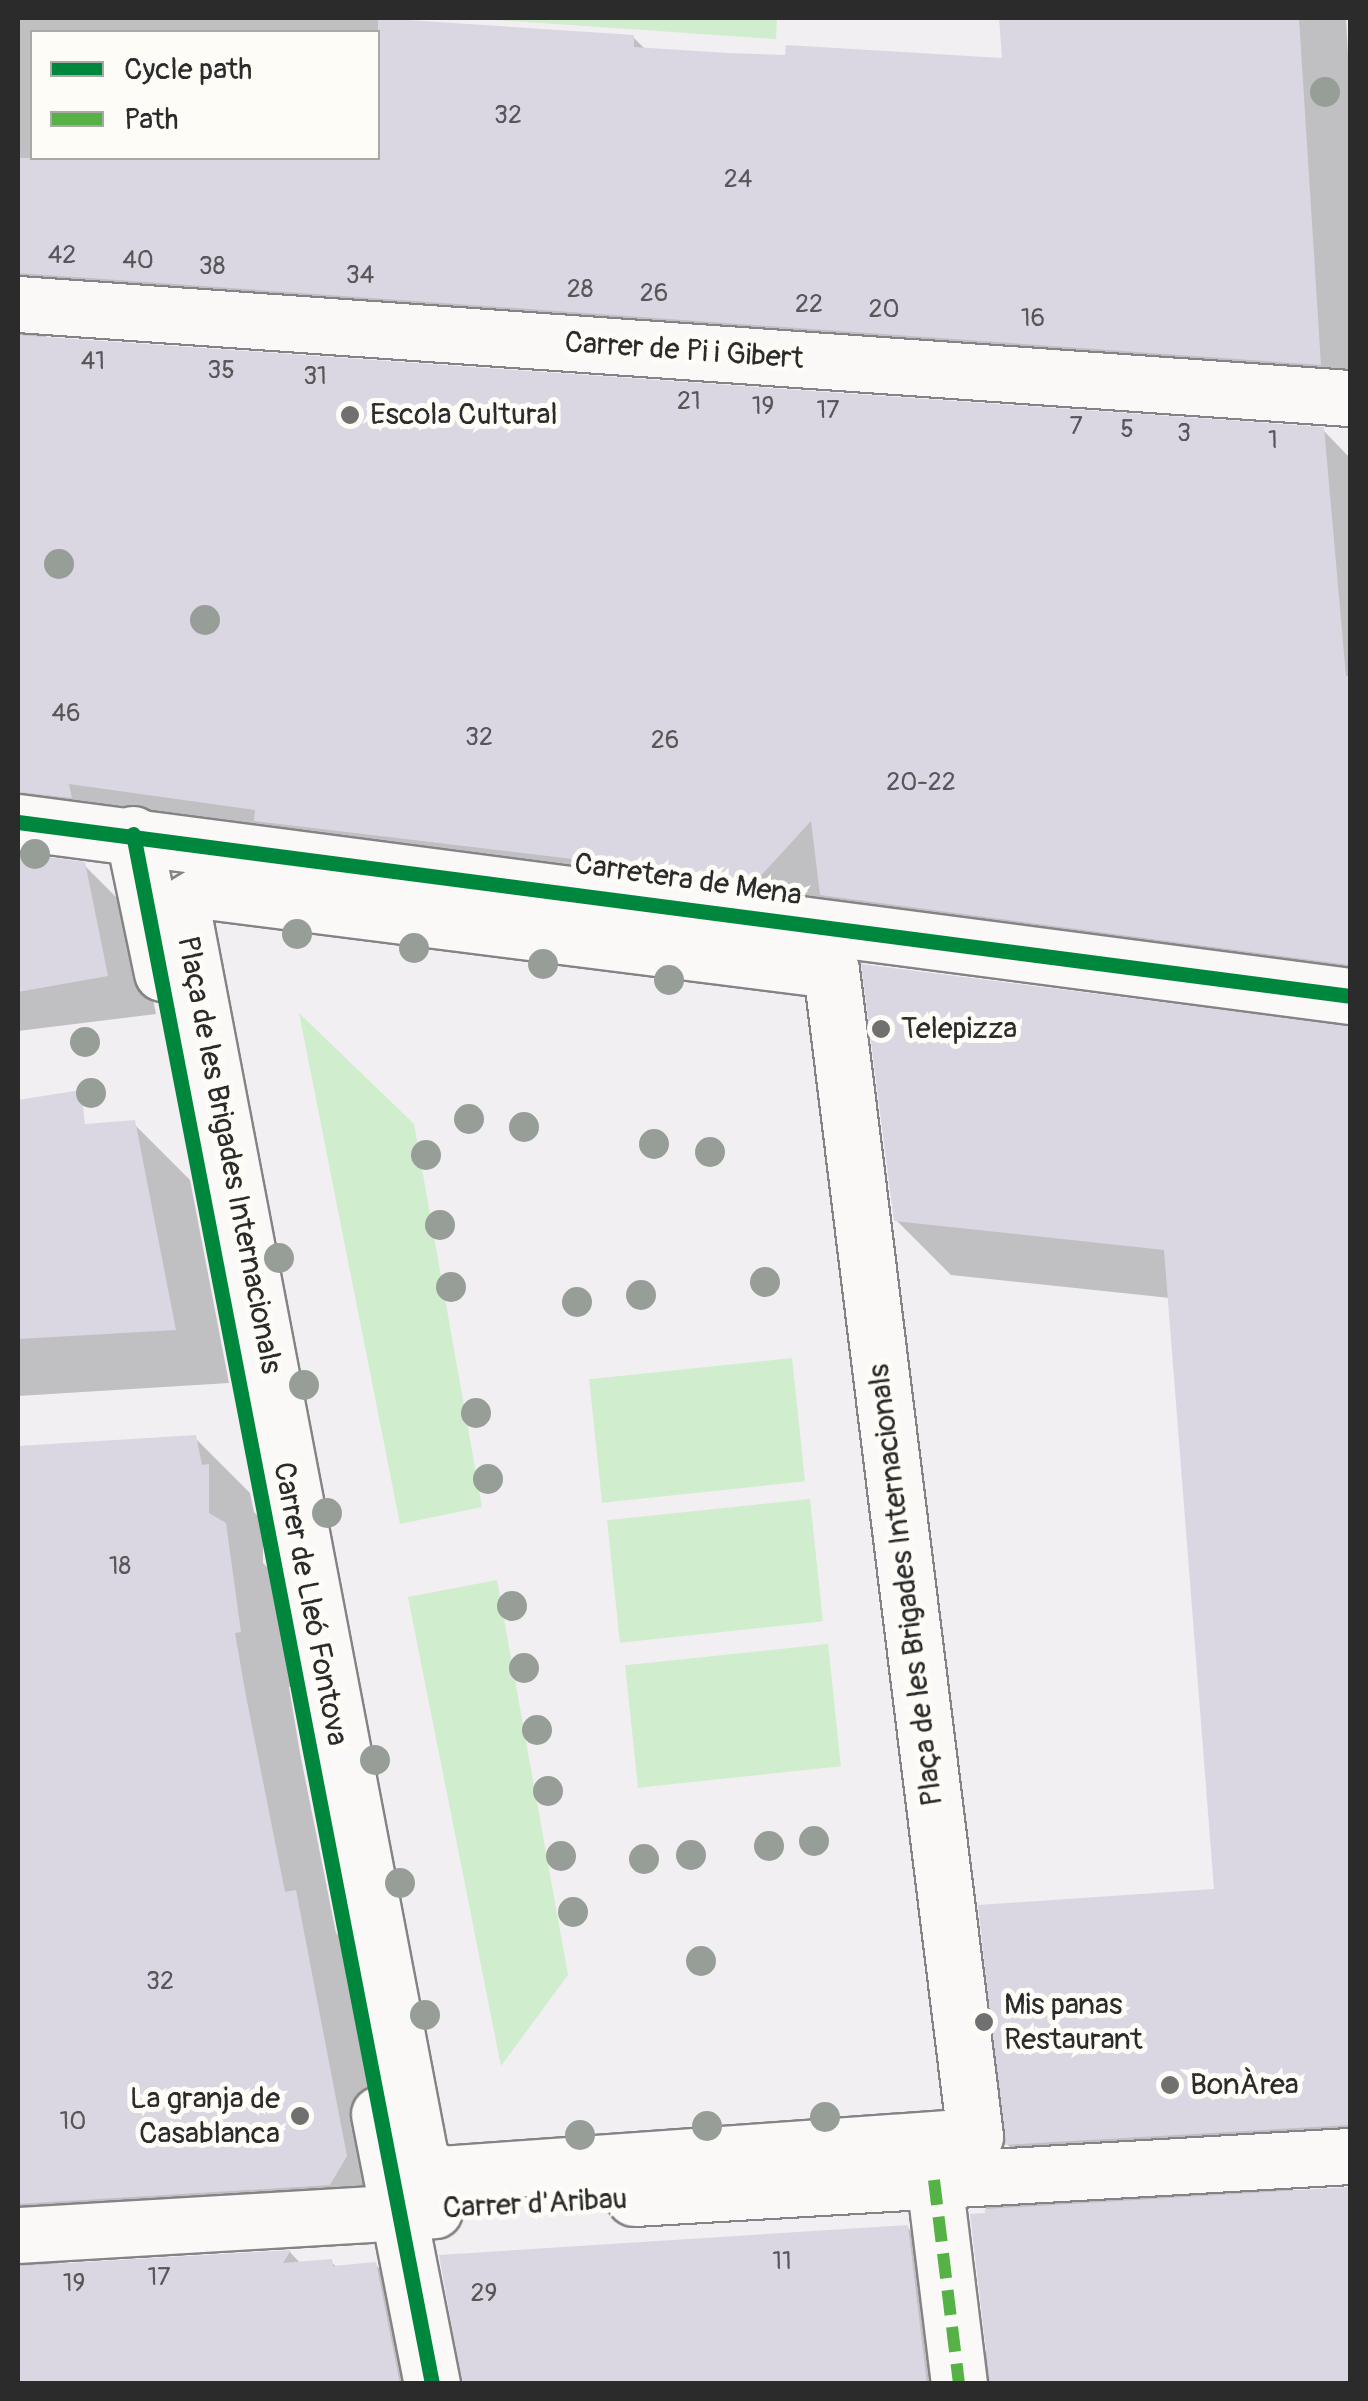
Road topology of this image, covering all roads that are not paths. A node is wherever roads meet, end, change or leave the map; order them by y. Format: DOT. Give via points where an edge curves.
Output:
graph roads {
  1 [pos="18,304"];
  2 [pos="1350,398"];
  3 [pos="18,822"];
  4 [pos="133,834"];
  5 [pos="1350,996"];
  6 [pos="973,2126"];
  7 [pos="1350,2156"];
  8 [pos="936,2196"];
  9 [pos="397,2212"];
  10 [pos="18,2235"];
  11 [pos="432,2384"];
  12 [pos="959,2384"];
  1 -- 2 [label="street, Carrer de Pi i Gibert"];
  3 -- 4 [label="street, Carretera de Mena"];
  4 -- 5 [label="street, Carretera de Mena"];
  4 -- 9 [label="street, Carrer de Lleó Fontova"];
  6 -- 6 [label="street, Plaça de les Brigades Internacionals" via="975,2136 480,2172 442,2174 421,2162 183,913 196,894 206,890 831,970"];
  7 -- 8 [label="street, Carrer d'Aribau"];
  8 -- 9 [label="street, Carrer d'Aribau"];
  8 -- 12 [label="street"];
  9 -- 10 [label="street, Carrer d'Aribau"];
  9 -- 11 [label="street, Carrer de Lleó Fontova"];
}
